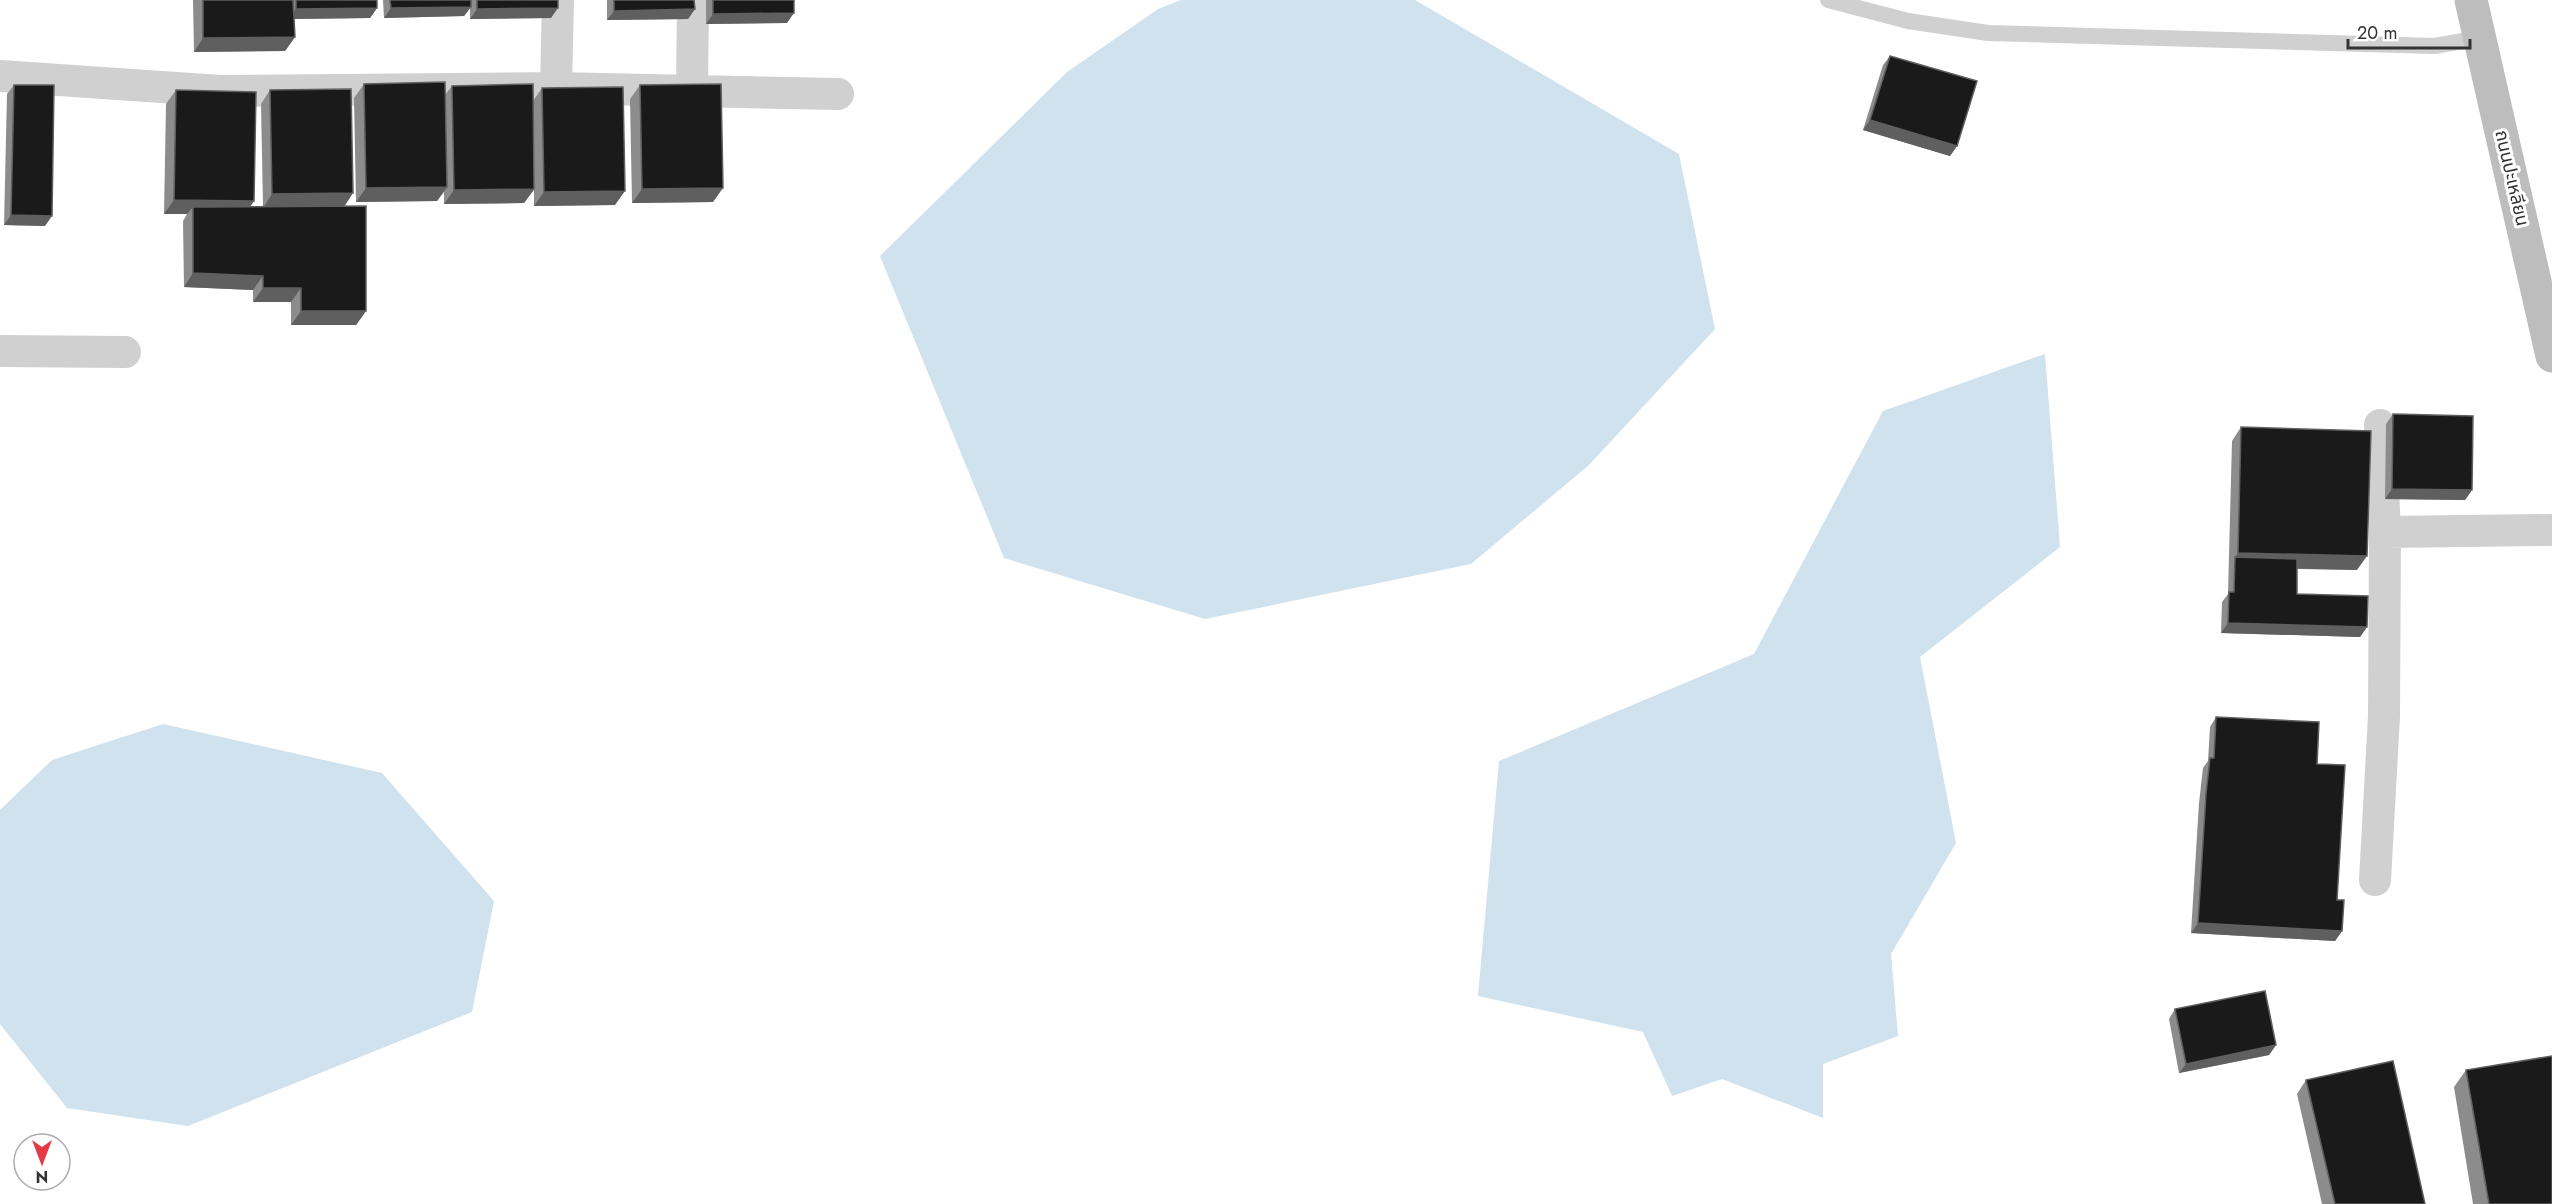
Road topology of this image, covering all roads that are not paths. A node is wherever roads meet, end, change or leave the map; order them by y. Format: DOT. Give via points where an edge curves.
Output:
graph roads {
  1 [pos="558,0"];
  2 [pos="693,0"];
  3 [pos="1828,0"];
  4 [pos="2471,0"];
  5 [pos="2481,38"];
  6 [pos="0,76"];
  7 [pos="556,88"];
  8 [pos="692,90"];
  9 [pos="838,94"];
  10 [pos="0,351"];
  11 [pos="125,351"];
  12 [pos="2552,356"];
  13 [pos="2380,425"];
  14 [pos="2552,530"];
  15 [pos="2385,532"];
  16 [pos="2375,880"];
  1 -- 7 [label="street"];
  2 -- 8 [label="street"];
  3 -- 5 [label="lane" via="1908,21 1988,33 2434,46"];
  4 -- 5 [label="street, ถนนปะเหลียน"];
  5 -- 12 [label="street, ถนนปะเหลียน"];
  6 -- 7 [label="street" via="220,91"];
  7 -- 8 [label="street"];
  8 -- 9 [label="street"];
  10 -- 11 [label="street"];
  13 -- 15 [label="street"];
  14 -- 15 [label="street"];
  15 -- 16 [label="street" via="2384,716"];
}
